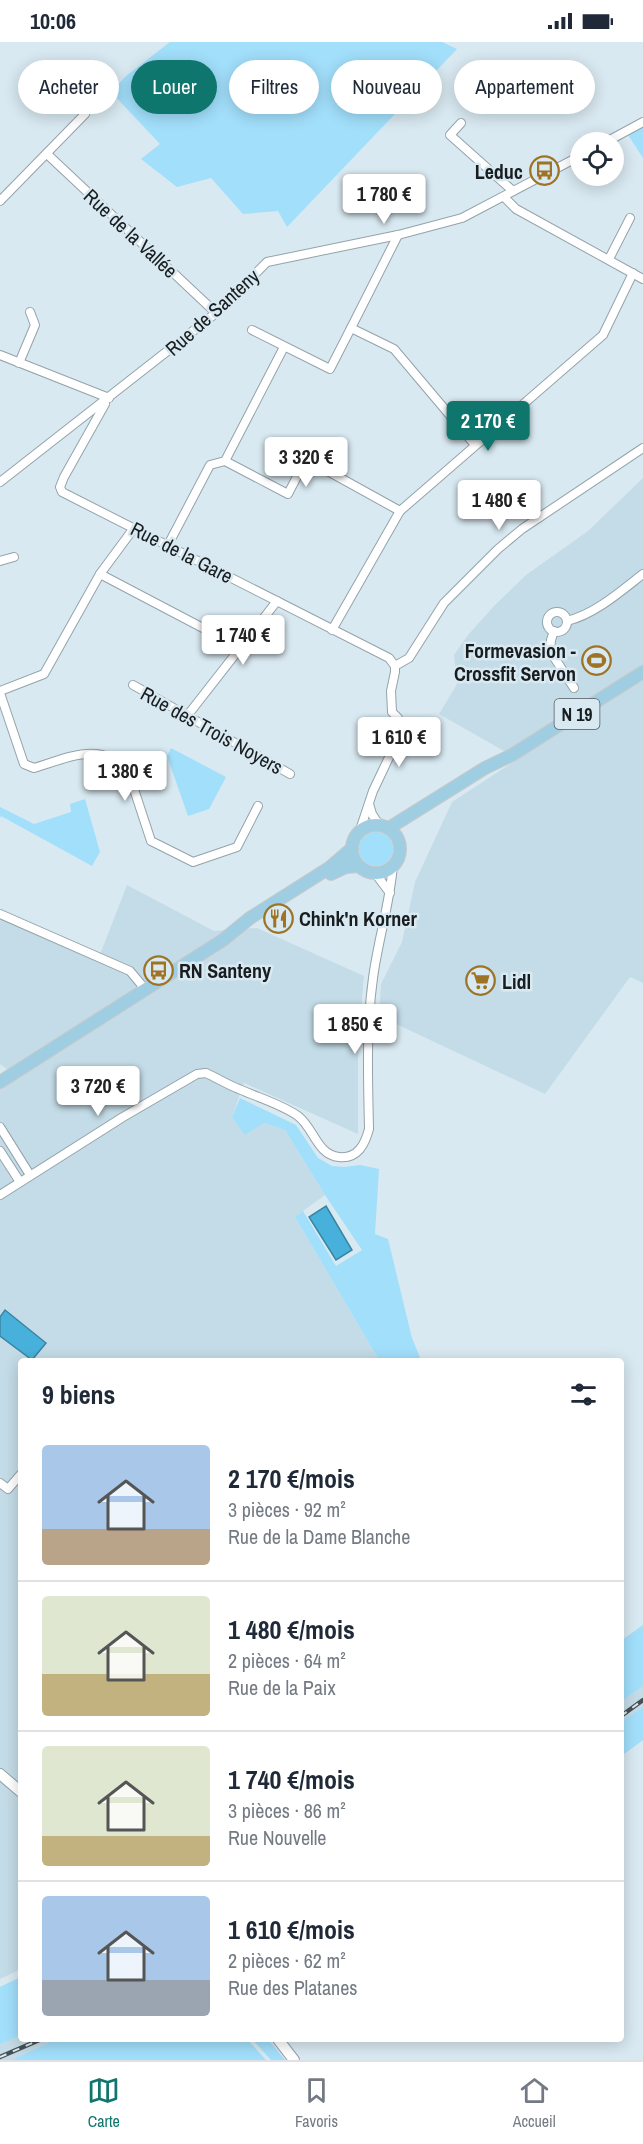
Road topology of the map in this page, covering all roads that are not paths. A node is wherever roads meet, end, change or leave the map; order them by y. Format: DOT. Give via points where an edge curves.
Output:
graph roads {
  1 [pos="85,114"];
  2 [pos="643,122"];
  3 [pos="461,123"];
  4 [pos="624,132"];
  5 [pos="47,154"];
  6 [pos="570,161"];
  7 [pos="513,191"];
  8 [pos="504,197"];
  9 [pos="0,201"];
  10 [pos="630,218"];
  11 [pos="398,235"];
  12 [pos="609,259"];
  13 [pos="633,273"];
  14 [pos="643,279"];
  15 [pos="30,312"];
  16 [pos="216,313"];
  17 [pos="351,328"];
  18 [pos="252,330"];
  19 [pos="284,347"];
  20 [pos="0,355"];
  21 [pos="20,363"];
  22 [pos="109,398"];
  23 [pos="475,446"];
  24 [pos="643,448"];
  25 [pos="225,461"];
  26 [pos="0,482"];
  27 [pos="400,511"];
  28 [pos="134,528"];
  29 [pos="168,545"];
  30 [pos="14,557"];
  31 [pos="0,561"];
  32 [pos="100,574"];
  33 [pos="643,574"];
  34 [pos="278,601"];
  35 [pos="567,621"];
  36 [pos="332,630"];
  37 [pos="554,631"];
  38 [pos="241,648"];
  39 [pos="395,666"];
  40 [pos="643,672"];
  41 [pos="133,685"];
  42 [pos="574,688"];
  43 [pos="0,692"];
  44 [pos="187,716"];
  45 [pos="512,755"];
  46 [pos="290,774"];
  47 [pos="369,804"];
  48 [pos="258,806"];
  49 [pos="384,826"];
  50 [pos="360,830"];
  51 [pos="399,840"];
  52 [pos="351,849"];
  53 [pos="393,865"];
  54 [pos="359,866"];
  55 [pos="375,873"];
  56 [pos="390,893"];
  57 [pos="0,914"];
  58 [pos="223,940"];
  59 [pos="145,989"];
  60 [pos="0,1082"];
  61 [pos="0,1127"];
  62 [pos="0,1151"];
  63 [pos="30,1175"];
  64 [pos="20,1182"];
  65 [pos="0,1195"];
  66 [pos="18,1477"];
  67 [pos="0,1483"];
  68 [pos="0,1774"];
  69 [pos="18,1789"];
  70 [pos="280,2042"];
  71 [pos="294,2060"];
  1 -- 5 [label="street"];
  2 -- 4 [label="street"];
  3 -- 7 [label="street" via="450,135"];
  5 -- 9 [label="street"];
  5 -- 16 [label="street, Rue de la Vallée"];
  6 -- 7 [label="street, Rue de Santeny"];
  7 -- 8 [label="street, Rue de Santeny"];
  8 -- 11 [label="street, Rue de Santeny" via="462,218"];
  8 -- 12 [label="street" via="516,209"];
  10 -- 12 [label="street"];
  11 -- 16 [label="street, Rue de Santeny" via="267,262"];
  11 -- 17 [label="street"];
  12 -- 13 [label="street"];
  13 -- 14 [label="street"];
  13 -- 23 [label="street" via="603,335"];
  15 -- 21 [label="street" via="35,325"];
  16 -- 22 [label="street, Rue de Santeny"];
  17 -- 19 [label="street" via="330,369"];
  17 -- 23 [label="street" via="394,349"];
  18 -- 19 [label="street"];
  19 -- 25 [label="street"];
  20 -- 21 [label="street"];
  21 -- 22 [label="street"];
  22 -- 26 [label="street, Rue de Santeny"];
  22 -- 28 [label="street, Rue de la Gare" via="60,488"];
  23 -- 27 [label="street"];
  24 -- 39 [label="street" via="498,549 444,603 409,658"];
  25 -- 27 [label="street" via="288,494 306,459"];
  25 -- 29 [label="street" via="210,465"];
  27 -- 36 [label="street"];
  28 -- 29 [label="street, Rue de la Gare"];
  28 -- 32 [label="street"];
  29 -- 34 [label="street, Rue de la Gare"];
  30 -- 31 [label="street"];
  32 -- 38 [label="street"];
  32 -- 43 [label="street" via="44,674"];
  33 -- 35 [label="street" via="615,596"];
  34 -- 36 [label="street, Rue de la Gare"];
  34 -- 38 [label="street"];
  35 -- 37 [label="street" via="564,629"];
  35 -- 37 [label="street" via="559,612 550,614 547,624"];
  36 -- 39 [label="street, Rue de la Gare" via="389,658"];
  37 -- 42 [label="street" via="550,651"];
  38 -- 44 [label="street"];
  39 -- 47 [label="street" via="392,712 402,730"];
  40 -- 45 [label="main road, N 19"];
  41 -- 44 [label="street, Rue des Trois Noyers"];
  43 -- 48 [label="street" via="24,764 34,768 90,752 123,766 151,841 193,862 237,846"];
  44 -- 46 [label="street, Rue des Trois Noyers"];
  45 -- 49 [label="main road, N 19"];
  45 -- 51 [label="main road, N 19" via="408,825"];
  47 -- 49 [label="street" via="372,814"];
  47 -- 50 [label="street"];
  49 -- 50 [label="main road" via="371,825"];
  49 -- 51 [label="main road"];
  50 -- 52 [label="main road"];
  51 -- 53 [label="main road" via="399,856"];
  52 -- 54 [label="main road"];
  52 -- 58 [label="main road"];
  53 -- 55 [label="main road"];
  53 -- 56 [label="street"];
  54 -- 55 [label="main road"];
  54 -- 58 [label="main road" via="333,873"];
  55 -- 56 [label="street"];
  56 -- 63 [label="street" via="370,1007 369,1129 365,1144 358,1151 348,1157 330,1155 299,1117 206,1073 197,1074"];
  57 -- 59 [label="street" via="130,971"];
  58 -- 59 [label="main road"];
  59 -- 60 [label="main road"];
  61 -- 63 [label="street"];
  62 -- 64 [label="street"];
  63 -- 64 [label="street"];
  64 -- 65 [label="street"];
  66 -- 67 [label="street" via="8,1489"];
  68 -- 69 [label="street"];
  70 -- 71 [label="street"];
}
